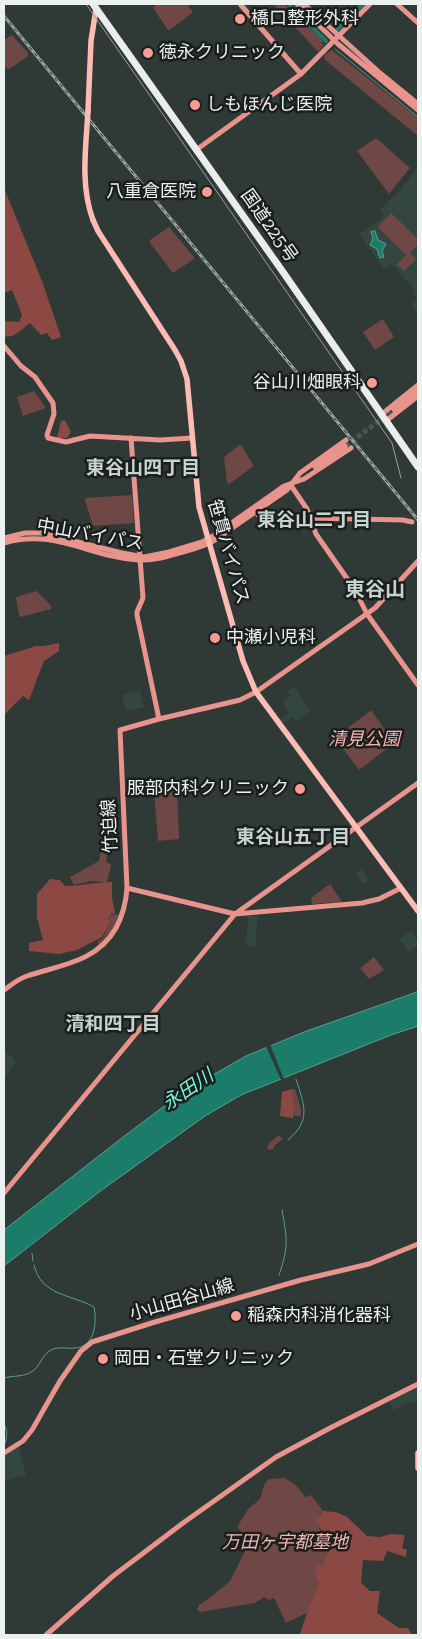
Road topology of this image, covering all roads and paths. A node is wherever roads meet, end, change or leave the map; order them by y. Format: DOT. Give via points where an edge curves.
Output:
graph roads {
  1 [pos="240,4"];
  2 [pos="297,4"];
  3 [pos="304,4"];
  4 [pos="370,4"];
  5 [pos="397,4"];
  6 [pos="95,6"];
  7 [pos="418,23"];
  8 [pos="337,38"];
  9 [pos="301,74"];
  10 [pos="418,104"];
  11 [pos="418,110"];
  12 [pos="196,150"];
  13 [pos="4,346"];
  14 [pos="418,385"];
  15 [pos="418,390"];
  16 [pos="418,396"];
  17 [pos="394,410"];
  18 [pos="382,414"];
  19 [pos="386,421"];
  20 [pos="131,438"];
  21 [pos="192,438"];
  22 [pos="348,444"];
  23 [pos="418,467"];
  24 [pos="290,484"];
  25 [pos="256,512"];
  26 [pos="310,517"];
  27 [pos="412,522"];
  28 [pos="4,538"];
  29 [pos="209,541"];
  30 [pos="4,543"];
  31 [pos="140,558"];
  32 [pos="418,561"];
  33 [pos="368,614"];
  34 [pos="418,685"];
  35 [pos="256,692"];
  36 [pos="159,719"];
  37 [pos="418,783"];
  38 [pos="356,828"];
  39 [pos="127,888"];
  40 [pos="401,888"];
  41 [pos="418,911"];
  42 [pos="234,914"];
  43 [pos="4,990"];
  44 [pos="4,1193"];
  45 [pos="418,1244"];
  46 [pos="418,1384"];
  47 [pos="4,1453"];
  48 [pos="418,1454"];
  49 [pos="418,1462"];
  50 [pos="418,1468"];
  51 [pos="46,1635"];
  1 -- 9 [label="street"];
  2 -- 8 [label="street"];
  3 -- 8 [label="street"];
  4 -- 8 [label="street"];
  5 -- 7 [label="street"];
  6 -- 12 [label="highway, 国道225号"];
  6 -- 21 [label="main road, 笹貫バイパス, bridge" via="85,183 87,200 98,231 182,361 187,379"];
  8 -- 9 [label="street"];
  8 -- 10 [label="street"];
  8 -- 11 [label="street"];
  9 -- 12 [label="street"];
  12 -- 18 [label="highway, 国道225号"];
  13 -- 20 [label="street" via="34,376 53,403 54,414 48,438 66,442 90,436"];
  14 -- 18 [label="street"];
  15 -- 17 [label="street"];
  16 -- 19 [label="street"];
  18 -- 19 [label="highway, 国道225号"];
  19 -- 23 [label="highway, 国道225号"];
  20 -- 21 [label="street"];
  20 -- 31 [label="street"];
  21 -- 29 [label="main road, 笹貫バイパス" via="197,499"];
  22 -- 24 [label="street"];
  24 -- 25 [label="street, 中山バイパス" via="287,490"];
  24 -- 26 [label="street"];
  24 -- 29 [label="street, 中山バイパス"];
  25 -- 26 [label="street" via="264,517"];
  25 -- 29 [label="street, 中山バイパス"];
  26 -- 27 [label="street"];
  26 -- 33 [label="street" via="316,534"];
  28 -- 31 [label="street, 中山バイパス" via="41,533"];
  29 -- 31 [label="street, 中山バイパス"];
  29 -- 35 [label="main road, 笹貫バイパス" via="243,660"];
  30 -- 31 [label="street, 中山バイパス" via="25,538 49,539 114,556"];
  31 -- 36 [label="street" via="143,598 136,612"];
  32 -- 33 [label="street, 竹迫線"];
  33 -- 34 [label="street"];
  33 -- 35 [label="street, 竹迫線"];
  35 -- 36 [label="street, 竹迫線" via="240,700"];
  35 -- 38 [label="main road, 笹貫バイパス"];
  36 -- 39 [label="street, 竹迫線" via="122,729 119,733"];
  37 -- 38 [label="street"];
  38 -- 40 [label="main road, 笹貫バイパス"];
  38 -- 42 [label="street"];
  39 -- 42 [label="street"];
  39 -- 43 [label="street, 竹迫線" via="123,914 100,948 74,962 26,976"];
  40 -- 41 [label="main road, 笹貫バイパス"];
  40 -- 42 [label="street" via="362,903"];
  42 -- 44 [label="street"];
  45 -- 47 [label="street, 小山田谷山線" via="362,1266 301,1280 92,1342 81,1350 32,1430"];
  46 -- 51 [label="street" via="276,1457 167,1534"];
  48 -- 49 [label="main road"];
  49 -- 50 [label="main road"];
}
